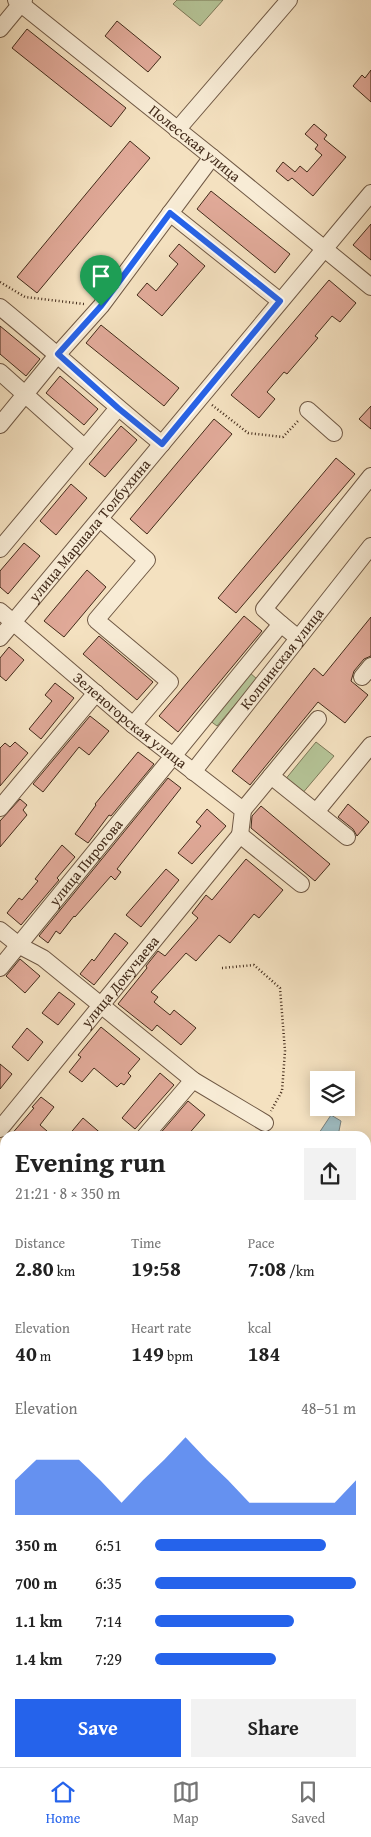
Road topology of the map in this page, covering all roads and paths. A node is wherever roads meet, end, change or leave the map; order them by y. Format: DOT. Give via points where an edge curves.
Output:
graph roads {
  1 [pos="289,0"];
  2 [pos="20,1"];
  3 [pos="0,29"];
  4 [pos="178,130"];
  5 [pos="212,157"];
  6 [pos="371,193"];
  7 [pos="170,213"];
  8 [pos="323,249"];
  9 [pos="0,282"];
  10 [pos="371,288"];
  11 [pos="280,301"];
  12 [pos="101,306"];
  13 [pos="0,307"];
  14 [pos="58,354"];
  15 [pos="0,372"];
  16 [pos="25,394"];
  17 [pos="202,396"];
  18 [pos="118,408"];
  19 [pos="308,410"];
  20 [pos="0,424"];
  21 [pos="334,433"];
  22 [pos="162,444"];
  23 [pos="85,448"];
  24 [pos="371,476"];
  25 [pos="100,519"];
  26 [pos="3,539"];
  27 [pos="371,546"];
  28 [pos="0,611"];
  29 [pos="14,622"];
  30 [pos="281,624"];
  31 [pos="0,638"];
  32 [pos="298,638"];
  33 [pos="96,693"];
  34 [pos="318,719"];
  35 [pos="134,725"];
  36 [pos="371,745"];
  37 [pos="173,757"];
  38 [pos="193,772"];
  39 [pos="271,776"];
  40 [pos="0,808"];
  41 [pos="243,810"];
  42 [pos="316,812"];
  43 [pos="240,835"];
  44 [pos="347,837"];
  45 [pos="301,884"];
  46 [pos="0,930"];
  47 [pos="20,946"];
  48 [pos="0,968"];
  49 [pos="222,968"];
  50 [pos="101,1006"];
  51 [pos="192,1080"];
  52 [pos="265,1123"];
  53 [pos="0,1129"];
  54 [pos="149,1131"];
  1 -- 4 [label="street"];
  2 -- 3 [label="street"];
  2 -- 4 [label="street, Полесская улица"];
  4 -- 5 [label="street, Полесская улица"];
  5 -- 7 [label="street"];
  5 -- 8 [label="street, Полесская улица"];
  6 -- 8 [label="street, улица Маршала Толбухина"];
  7 -- 11 [label="street"];
  7 -- 12 [label="street"];
  8 -- 10 [label="street, Полесская улица"];
  8 -- 11 [label="street, улица Маршала Толбухина"];
  9 -- 12 [label="path" via="25,298"];
  11 -- 17 [label="street, улица Маршала Толбухина"];
  12 -- 14 [label="street"];
  13 -- 14 [label="street"];
  14 -- 16 [label="street"];
  14 -- 18 [label="street"];
  15 -- 16 [label="street"];
  16 -- 20 [label="street"];
  16 -- 23 [label="street"];
  17 -- 19 [label="path" via="248,434 283,437"];
  17 -- 22 [label="street, улица Маршала Толбухина"];
  18 -- 22 [label="street"];
  18 -- 23 [label="street"];
  19 -- 21 [label="street"];
  22 -- 25 [label="street, улица Маршала Толбухина"];
  23 -- 26 [label="street"];
  24 -- 30 [label="street" via="264,609"];
  25 -- 29 [label="street, улица Маршала Толбухина"];
  25 -- 35 [label="street" via="147,560 96,620 170,682"];
  27 -- 32 [label="street, Колпинская улица"];
  28 -- 29 [label="street, Зеленогорская улица"];
  29 -- 31 [label="street, улица Маршала Толбухина"];
  29 -- 33 [label="street, Зеленогорская улица"];
  30 -- 32 [label="street"];
  30 -- 37 [label="street, улица Пирогова"];
  32 -- 38 [label="street, Колпинская улица"];
  33 -- 35 [label="street, Зеленогорская улица"];
  33 -- 40 [label="street"];
  34 -- 39 [label="street"];
  35 -- 37 [label="street, Зеленогорская улица"];
  36 -- 42 [label="street"];
  37 -- 38 [label="street, Зеленогорская улица"];
  37 -- 47 [label="street, улица Пирогова"];
  38 -- 41 [label="street, Зеленогорская улица"];
  39 -- 41 [label="street"];
  39 -- 42 [label="street"];
  41 -- 43 [label="street"];
  42 -- 44 [label="street"];
  43 -- 45 [label="street"];
  43 -- 50 [label="street, улица Докучаева"];
  46 -- 47 [label="street"];
  47 -- 48 [label="street, улица Пирогова"];
  47 -- 50 [label="street" via="43,958"];
  49 -- 52 [label="path" via="254,965 280,988 284,1051 282,1091"];
  50 -- 51 [label="street"];
  50 -- 53 [label="street, улица Докучаева"];
  51 -- 52 [label="street"];
  51 -- 54 [label="street"];
}
